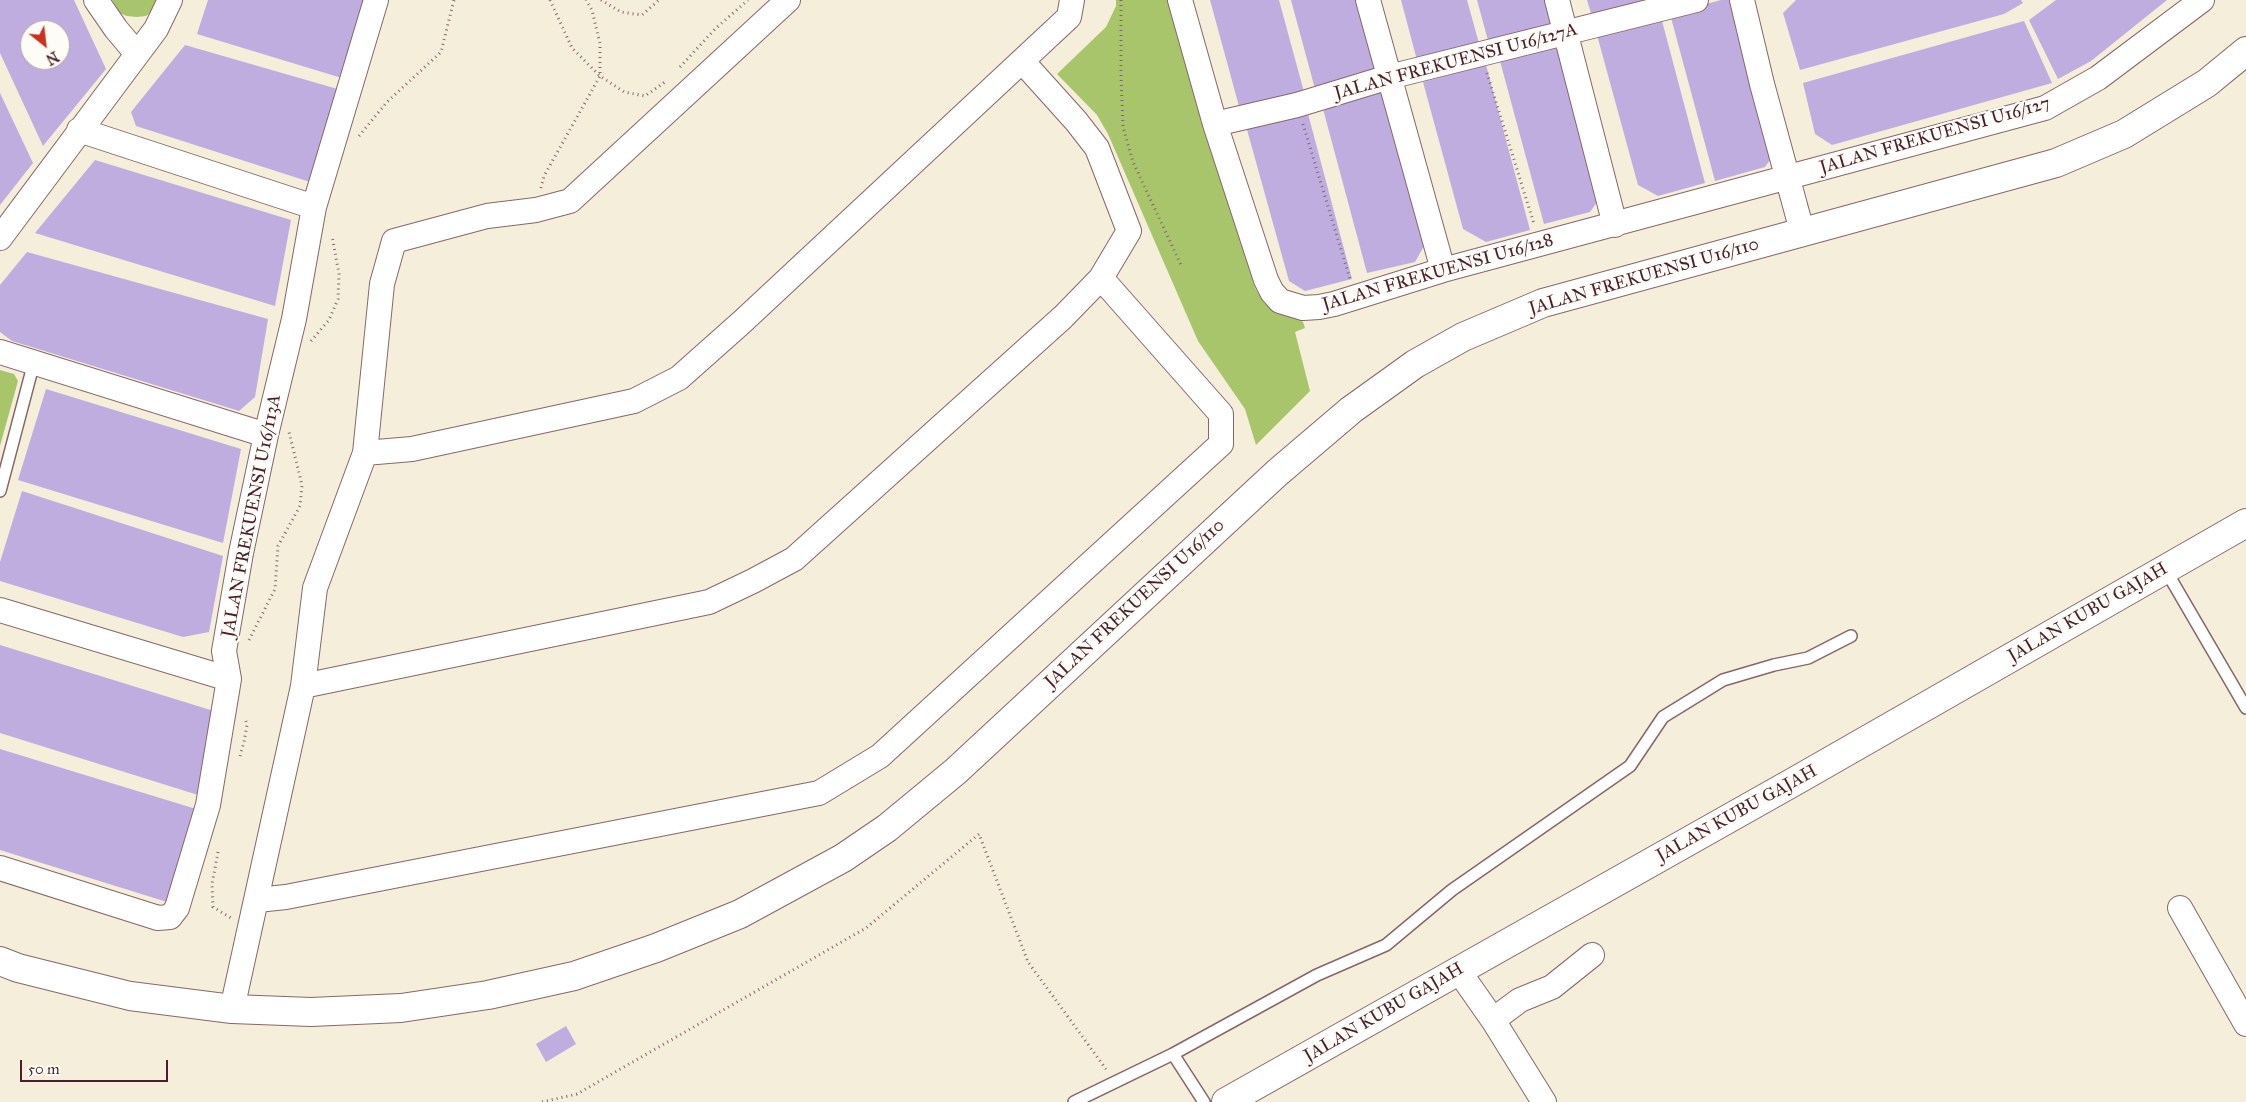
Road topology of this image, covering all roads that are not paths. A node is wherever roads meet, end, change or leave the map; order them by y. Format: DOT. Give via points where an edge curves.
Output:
graph roads {
  1 [pos="96,0"];
  2 [pos="170,0"];
  3 [pos="376,0"];
  4 [pos="788,0"];
  5 [pos="1072,0"];
  6 [pos="1180,0"];
  7 [pos="1368,0"];
  8 [pos="1556,0"];
  9 [pos="1696,0"];
  10 [pos="1742,0"];
  11 [pos="2202,0"];
  12 [pos="1565,33"];
  13 [pos="2246,51"];
  14 [pos="137,54"];
  15 [pos="1022,61"];
  16 [pos="1389,77"];
  17 [pos="1215,124"];
  18 [pos="80,130"];
  19 [pos="1788,178"];
  20 [pos="314,207"];
  21 [pos="1615,225"];
  22 [pos="1802,231"];
  23 [pos="0,238"];
  24 [pos="1443,270"];
  25 [pos="1101,278"];
  26 [pos="0,352"];
  27 [pos="34,362"];
  28 [pos="277,431"];
  29 [pos="365,453"];
  30 [pos="0,491"];
  31 [pos="2246,523"];
  32 [pos="2165,569"];
  33 [pos="0,610"];
  34 [pos="1851,636"];
  35 [pos="229,679"];
  36 [pos="303,686"];
  37 [pos="2246,708"];
  38 [pos="0,868"];
  39 [pos="257,900"];
  40 [pos="2180,908"];
  41 [pos="1592,955"];
  42 [pos="0,961"];
  43 [pos="1458,970"];
  44 [pos="232,1009"];
  45 [pos="1493,1020"];
  46 [pos="2246,1024"];
  47 [pos="1173,1054"];
  48 [pos="1074,1102"];
  49 [pos="1204,1102"];
  50 [pos="1226,1102"];
  51 [pos="1544,1102"];
  1 -- 14 [label="street"];
  2 -- 14 [label="street" via="156,29"];
  3 -- 20 [label="street, JALAN FREKUENSI U16/113A"];
  4 -- 29 [label="street" via="570,201 536,210 487,216 394,241 382,284"];
  5 -- 15 [label="street" via="1069,16"];
  6 -- 17 [label="street, JALAN FREKUENSI U16/128"];
  7 -- 16 [label="street"];
  8 -- 12 [label="street"];
  9 -- 12 [label="street, JALAN FREKUENSI U16/127A"];
  10 -- 19 [label="street"];
  11 -- 19 [label="street, JALAN FREKUENSI U16/127" via="2098,78 2045,108"];
  12 -- 16 [label="street, JALAN FREKUENSI U16/127A"];
  12 -- 21 [label="street"];
  13 -- 22 [label="street, JALAN FREKUENSI U16/110" via="2207,83 2124,134 2056,163"];
  14 -- 18 [label="street"];
  15 -- 25 [label="street" via="1097,148 1129,231"];
  15 -- 29 [label="street" via="679,378 634,400 412,449"];
  16 -- 17 [label="street, JALAN FREKUENSI U16/127A" via="1297,105"];
  16 -- 24 [label="street"];
  17 -- 24 [label="street, JALAN FREKUENSI U16/128" via="1266,280 1280,301 1303,308 1319,307"];
  18 -- 20 [label="street"];
  18 -- 23 [label="street"];
  19 -- 21 [label="street, JALAN FREKUENSI U16/128"];
  19 -- 22 [label="street"];
  20 -- 28 [label="street, JALAN FREKUENSI U16/113A"];
  21 -- 24 [label="street, JALAN FREKUENSI U16/128"];
  22 -- 44 [label="street, JALAN FREKUENSI U16/110" via="1543,303 1463,337 1415,364 1351,410 1277,473 956,771 887,828 843,858 740,914 574,976 488,995 401,1008 311,1012"];
  25 -- 36 [label="street" via="1063,317 794,559 753,581 709,602"];
  25 -- 39 [label="street" via="1220,414 1221,444 880,756 819,793"];
  26 -- 27 [label="street"];
  27 -- 28 [label="street"];
  27 -- 30 [label="lane"];
  28 -- 35 [label="street, JALAN FREKUENSI U16/113A" via="241,553 224,651"];
  29 -- 36 [label="street" via="315,588"];
  31 -- 32 [label="street, JALAN KUBU GAJAH"];
  32 -- 37 [label="lane"];
  32 -- 43 [label="street, JALAN KUBU GAJAH"];
  33 -- 35 [label="street"];
  34 -- 47 [label="lane" via="1808,658 1724,680 1664,717 1630,766 1452,890 1386,945 1318,975"];
  35 -- 38 [label="street, JALAN FREKUENSI U16/113A" via="208,806 177,908 170,917 158,918"];
  36 -- 39 [label="street"];
  39 -- 44 [label="street"];
  40 -- 46 [label="street"];
  41 -- 45 [label="street" via="1552,987 1520,1000"];
  42 -- 44 [label="street, JALAN FREKUENSI U16/110" via="130,996"];
  43 -- 45 [label="street"];
  43 -- 50 [label="street, JALAN KUBU GAJAH"];
  45 -- 51 [label="street"];
  47 -- 48 [label="lane"];
  47 -- 49 [label="lane"];
}
